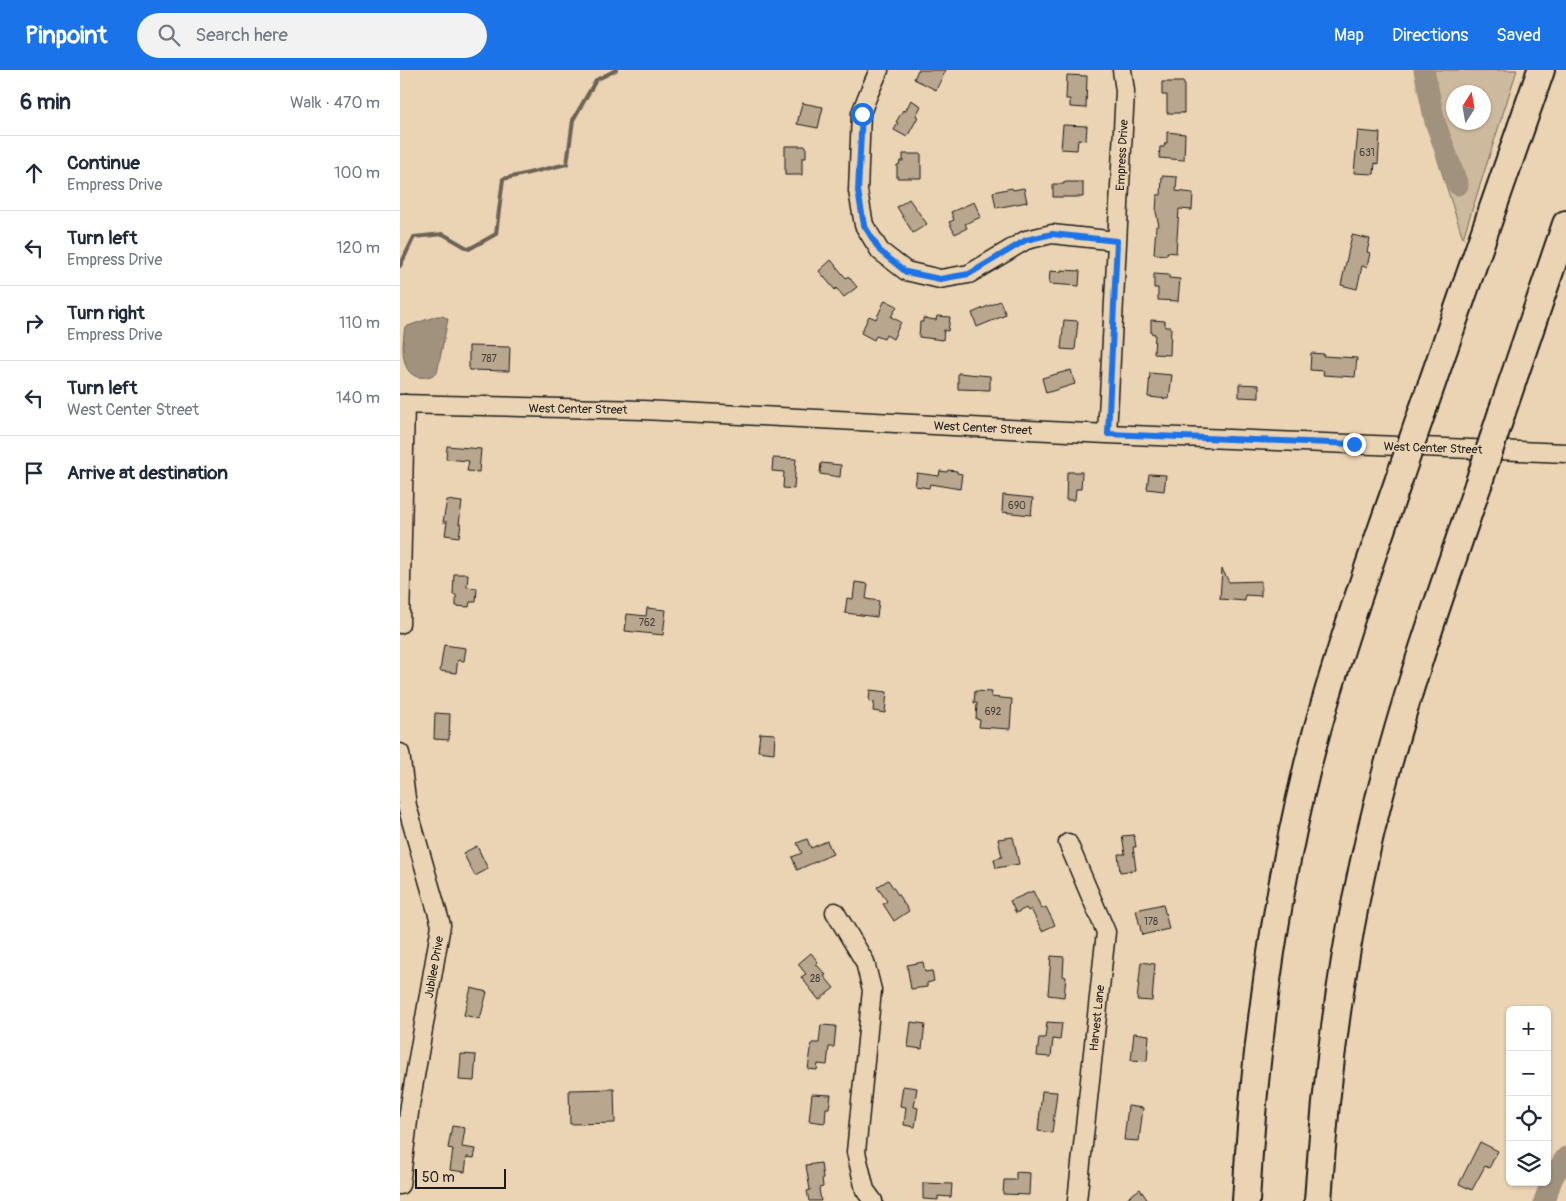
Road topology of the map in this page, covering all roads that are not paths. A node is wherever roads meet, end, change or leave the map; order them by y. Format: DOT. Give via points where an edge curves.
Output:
graph roads {
  1 [pos="879,70"];
  2 [pos="1122,70"];
  3 [pos="1541,70"];
  4 [pos="1566,224"];
  5 [pos="1117,241"];
  6 [pos="403,404"];
  7 [pos="1108,434"];
  8 [pos="1566,453"];
  9 [pos="400,624"];
  10 [pos="400,753"];
  11 [pos="403,806"];
  12 [pos="1068,843"];
  13 [pos="835,912"];
  14 [pos="405,1103"];
  15 [pos="400,1185"];
  16 [pos="873,1201"];
  17 [pos="1077,1201"];
  18 [pos="1246,1201"];
  19 [pos="1318,1201"];
  1 -- 5 [label="street" via="862,114 858,191 864,225 880,251 906,272 940,279 969,274 1026,240 1052,234"];
  2 -- 5 [label="street, Empress Drive" via="1125,91"];
  3 -- 18 [label="highway, bridge" via="1326,700 1293,828 1279,902 1260,1024"];
  4 -- 19 [label="highway, bridge" via="1400,720 1368,843 1334,1031"];
  5 -- 7 [label="street, Empress Drive"];
  6 -- 7 [label="street, West Center Street" via="643,410"];
  6 -- 9 [label="street"];
  7 -- 8 [label="street, West Center Street"];
  10 -- 11 [label="street, Jubilee Drive"];
  11 -- 14 [label="street, Jubilee Drive" via="442,925"];
  12 -- 17 [label="street, Harvest Lane" via="1106,932"];
  13 -- 16 [label="street" via="865,962 872,990 856,1152 865,1190"];
  14 -- 15 [label="street, Jubilee Drive"];
}
